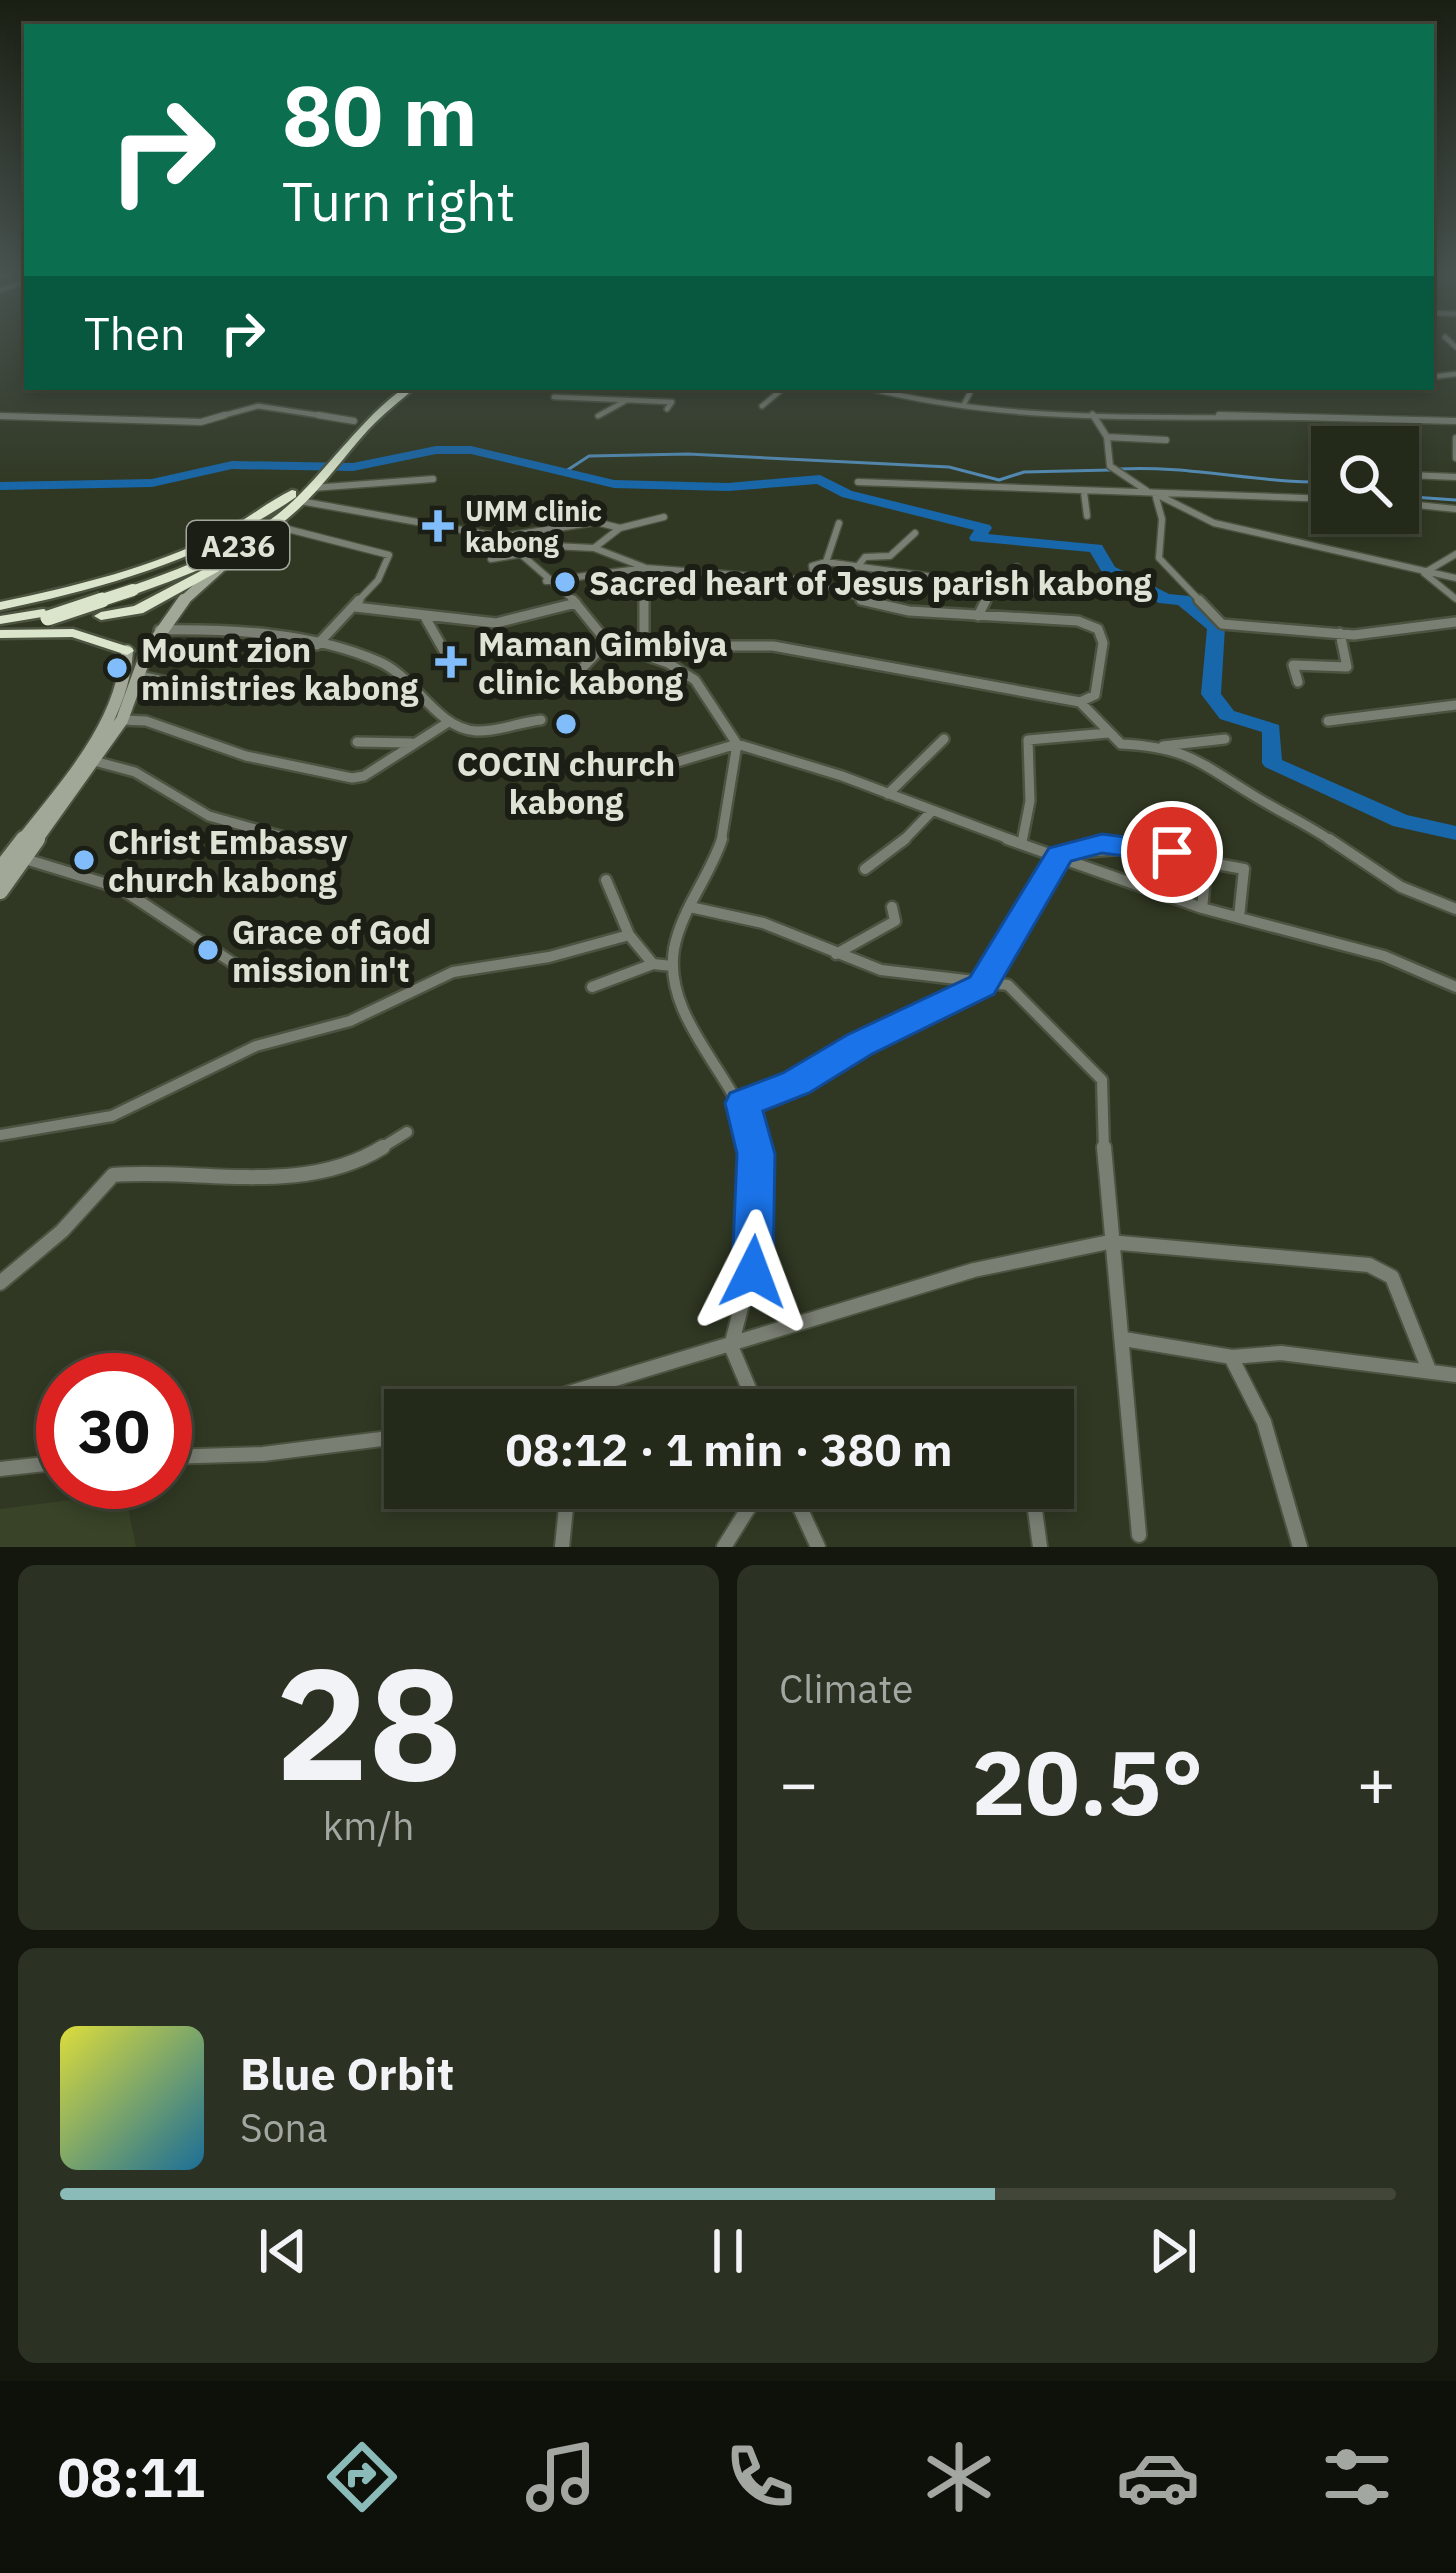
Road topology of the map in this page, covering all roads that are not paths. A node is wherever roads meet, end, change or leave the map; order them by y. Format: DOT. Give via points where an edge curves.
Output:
graph roads {
  1 [pos="392,390"];
  2 [pos="406,390"];
  3 [pos="636,390"];
  4 [pos="781,390"];
  5 [pos="880,390"];
  6 [pos="971,390"];
  7 [pos="554,397"];
  8 [pos="641,397"];
  9 [pos="627,400"];
  10 [pos="762,406"];
  11 [pos="963,406"];
  12 [pos="667,409"];
  13 [pos="1092,413"];
  14 [pos="0,416"];
  15 [pos="598,416"];
  16 [pos="354,421"];
  17 [pos="1455,434"];
  18 [pos="1107,437"];
  19 [pos="1166,440"];
  20 [pos="1456,458"];
  21 [pos="320,471"];
  22 [pos="1419,475"];
  23 [pos="1456,477"];
  24 [pos="433,478"];
  25 [pos="858,482"];
  26 [pos="1084,492"];
  27 [pos="1155,494"];
  28 [pos="296,497"];
  29 [pos="1311,498"];
  30 [pos="1419,505"];
  31 [pos="1456,509"];
  32 [pos="1088,516"];
  33 [pos="664,517"];
  34 [pos="839,523"];
  35 [pos="272,525"];
  36 [pos="620,528"];
  37 [pos="915,532"];
  38 [pos="251,538"];
  39 [pos="506,541"];
  40 [pos="594,548"];
  41 [pos="522,554"];
  42 [pos="1456,554"];
  43 [pos="233,556"];
  44 [pos="491,559"];
  45 [pos="826,562"];
  46 [pos="858,566"];
  47 [pos="1017,567"];
  48 [pos="646,568"];
  49 [pos="1424,573"];
  50 [pos="1456,578"];
  51 [pos="546,580"];
  52 [pos="814,581"];
  53 [pos="88,584"];
  54 [pos="994,585"];
  55 [pos="1011,588"];
  56 [pos="130,589"];
  57 [pos="1055,594"];
  58 [pos="1456,599"];
  59 [pos="644,601"];
  60 [pos="576,603"];
  61 [pos="0,606"];
  62 [pos="356,607"];
  63 [pos="101,616"];
  64 [pos="978,616"];
  65 [pos="425,617"];
  66 [pos="1456,622"];
  67 [pos="0,627"];
  68 [pos="159,630"];
  69 [pos="1340,633"];
  70 [pos="607,642"];
  71 [pos="317,644"];
  72 [pos="127,651"];
  73 [pos="447,656"];
  74 [pos="649,656"];
  75 [pos="140,676"];
  76 [pos="574,676"];
  77 [pos="1298,682"];
  78 [pos="230,696"];
  79 [pos="1080,702"];
  80 [pos="1456,705"];
  81 [pos="122,720"];
  82 [pos="541,720"];
  83 [pos="1328,721"];
  84 [pos="447,723"];
  85 [pos="1108,733"];
  86 [pos="944,739"];
  87 [pos="1225,739"];
  88 [pos="357,742"];
  89 [pos="411,743"];
  90 [pos="737,744"];
  91 [pos="1162,746"];
  92 [pos="94,761"];
  93 [pos="611,765"];
  94 [pos="888,794"];
  95 [pos="931,812"];
  96 [pos="1022,842"];
  97 [pos="310,844"];
  98 [pos="1060,854"];
  99 [pos="25,859"];
  100 [pos="1207,860"];
  101 [pos="3,862"];
  102 [pos="866,869"];
  103 [pos="606,880"];
  104 [pos="0,891"];
  105 [pos="892,907"];
  106 [pos="689,908"];
  107 [pos="1202,908"];
  108 [pos="1456,910"];
  109 [pos="1240,917"];
  110 [pos="629,935"];
  111 [pos="836,953"];
  112 [pos="653,964"];
  113 [pos="672,965"];
  114 [pos="260,981"];
  115 [pos="982,986"];
  116 [pos="592,987"];
  117 [pos="1456,987"];
  118 [pos="743,1103"];
  119 [pos="407,1132"];
  120 [pos="0,1135"];
  121 [pos="1109,1242"];
  122 [pos="0,1283"];
  123 [pos="1124,1339"];
  124 [pos="731,1346"];
  125 [pos="1231,1357"];
  126 [pos="1429,1370"];
  127 [pos="1456,1375"];
  128 [pos="583,1389"];
  129 [pos="749,1389"];
  130 [pos="384,1439"];
  131 [pos="192,1456"];
  132 [pos="36,1465"];
  133 [pos="0,1469"];
  134 [pos="566,1509"];
  135 [pos="747,1509"];
  136 [pos="801,1509"];
  137 [pos="1035,1509"];
  138 [pos="1139,1534"];
  139 [pos="562,1547"];
  140 [pos="724,1547"];
  141 [pos="818,1547"];
  142 [pos="1040,1547"];
  143 [pos="1300,1547"];
  1 -- 16 [label="highway, A236"];
  2 -- 21 [label="highway, A236"];
  3 -- 8 [label="street"];
  4 -- 10 [label="street"];
  5 -- 11 [label="street"];
  6 -- 11 [label="street"];
  7 -- 9 [label="street"];
  8 -- 9 [label="street"];
  8 -- 12 [label="street" via="672,402"];
  9 -- 15 [label="street"];
  11 -- 13 [label="street"];
  13 -- 17 [label="street"];
  13 -- 18 [label="street"];
  14 -- 16 [label="street" via="195,422 257,406"];
  16 -- 21 [label="highway, A236"];
  17 -- 20 [label="street"];
  18 -- 19 [label="street"];
  18 -- 27 [label="street" via="1113,469"];
  21 -- 24 [label="street"];
  21 -- 28 [label="highway, A236"];
  22 -- 23 [label="street"];
  25 -- 26 [label="street"];
  26 -- 27 [label="street"];
  26 -- 32 [label="street"];
  27 -- 29 [label="street"];
  27 -- 49 [label="street" via="1214,523"];
  27 -- 69 [label="street" via="1159,558 1217,620"];
  28 -- 35 [label="highway, A236"];
  28 -- 39 [label="street"];
  28 -- 53 [label="highway" via="226,535"];
  28 -- 56 [label="highway, A236" via="235,540"];
  30 -- 31 [label="street"];
  33 -- 36 [label="street"];
  34 -- 45 [label="street"];
  35 -- 38 [label="highway, A236"];
  35 -- 62 [label="street" via="389,555"];
  36 -- 39 [label="street" via="596,522"];
  36 -- 40 [label="street"];
  37 -- 46 [label="street" via="890,556 866,557"];
  38 -- 43 [label="highway"];
  38 -- 56 [label="highway, A236"];
  39 -- 40 [label="street"];
  39 -- 41 [label="street"];
  40 -- 48 [label="street"];
  41 -- 44 [label="street"];
  41 -- 51 [label="street"];
  42 -- 49 [label="street"];
  43 -- 63 [label="highway" via="148,606"];
  43 -- 68 [label="street"];
  45 -- 46 [label="street"];
  45 -- 52 [label="street" via="813,565"];
  46 -- 54 [label="street"];
  47 -- 55 [label="street"];
  48 -- 51 [label="street"];
  48 -- 52 [label="street"];
  49 -- 50 [label="street"];
  49 -- 58 [label="street"];
  51 -- 60 [label="street"];
  52 -- 64 [label="street" via="880,605"];
  53 -- 61 [label="highway"];
  53 -- 63 [label="highway" via="83,595"];
  54 -- 55 [label="street"];
  54 -- 64 [label="street"];
  55 -- 57 [label="street"];
  56 -- 67 [label="highway, A236, bridge"];
  59 -- 74 [label="street"];
  60 -- 65 [label="street" via="496,623"];
  60 -- 70 [label="street"];
  62 -- 65 [label="street"];
  62 -- 71 [label="street"];
  63 -- 72 [label="highway"];
  64 -- 79 [label="street" via="1098,629 1098,684"];
  65 -- 73 [label="street"];
  66 -- 69 [label="street"];
  67 -- 72 [label="highway" via="73,633"];
  68 -- 71 [label="street" via="216,627"];
  68 -- 75 [label="street"];
  69 -- 77 [label="street" via="1347,667 1293,665"];
  70 -- 74 [label="street"];
  70 -- 76 [label="street"];
  71 -- 84 [label="street" via="408,677"];
  72 -- 101 [label="street" via="125,679 106,722"];
  74 -- 79 [label="street" via="706,644 773,646"];
  74 -- 90 [label="street" via="695,680"];
  75 -- 78 [label="street"];
  75 -- 81 [label="street"];
  79 -- 85 [label="street"];
  80 -- 83 [label="street"];
  81 -- 89 [label="street" via="352,778"];
  81 -- 92 [label="street"];
  82 -- 84 [label="street" via="473,731"];
  84 -- 89 [label="street"];
  85 -- 91 [label="street" via="1121,744"];
  85 -- 96 [label="street" via="1028,740"];
  86 -- 94 [label="street"];
  87 -- 91 [label="street"];
  88 -- 89 [label="street"];
  90 -- 93 [label="street" via="657,768"];
  90 -- 94 [label="street"];
  90 -- 106 [label="street" via="727,826"];
  91 -- 108 [label="street" via="1218,768 1401,887"];
  92 -- 97 [label="street" via="135,772 221,821"];
  92 -- 99 [label="street"];
  94 -- 95 [label="street"];
  95 -- 96 [label="street"];
  95 -- 102 [label="street"];
  96 -- 98 [label="street"];
  98 -- 100 [label="street" via="1137,844"];
  98 -- 107 [label="street"];
  98 -- 115 [label="street"];
  99 -- 104 [label="street"];
  99 -- 114 [label="street" via="89,870"];
  100 -- 107 [label="street"];
  100 -- 109 [label="street" via="1246,873"];
  103 -- 110 [label="street"];
  105 -- 111 [label="street" via="890,927 850,937"];
  106 -- 111 [label="street" via="763,923"];
  106 -- 113 [label="street"];
  107 -- 109 [label="street"];
  109 -- 117 [label="street" via="1384,956"];
  110 -- 112 [label="street"];
  110 -- 120 [label="street" via="453,972 350,1021 256,1046 112,1116"];
  111 -- 115 [label="street" via="880,970"];
  112 -- 113 [label="street"];
  112 -- 116 [label="street"];
  113 -- 118 [label="street" via="686,1010"];
  115 -- 118 [label="street"];
  115 -- 121 [label="street" via="1021,992 1102,1080"];
  118 -- 124 [label="street" via="756,1154 757,1241 749,1303"];
  119 -- 122 [label="street" via="358,1166 332,1172 266,1180 192,1171 113,1175"];
  121 -- 123 [label="street"];
  121 -- 124 [label="street" via="974,1270"];
  121 -- 126 [label="street" via="1369,1265 1392,1277"];
  123 -- 125 [label="street"];
  123 -- 138 [label="street"];
  124 -- 128 [label="street"];
  124 -- 129 [label="street"];
  125 -- 126 [label="street" via="1281,1353"];
  125 -- 143 [label="street" via="1264,1422"];
  126 -- 127 [label="street"];
  130 -- 131 [label="street"];
  132 -- 133 [label="street"];
  134 -- 139 [label="street"];
  135 -- 140 [label="street"];
  136 -- 141 [label="street"];
  137 -- 142 [label="street"];
}
